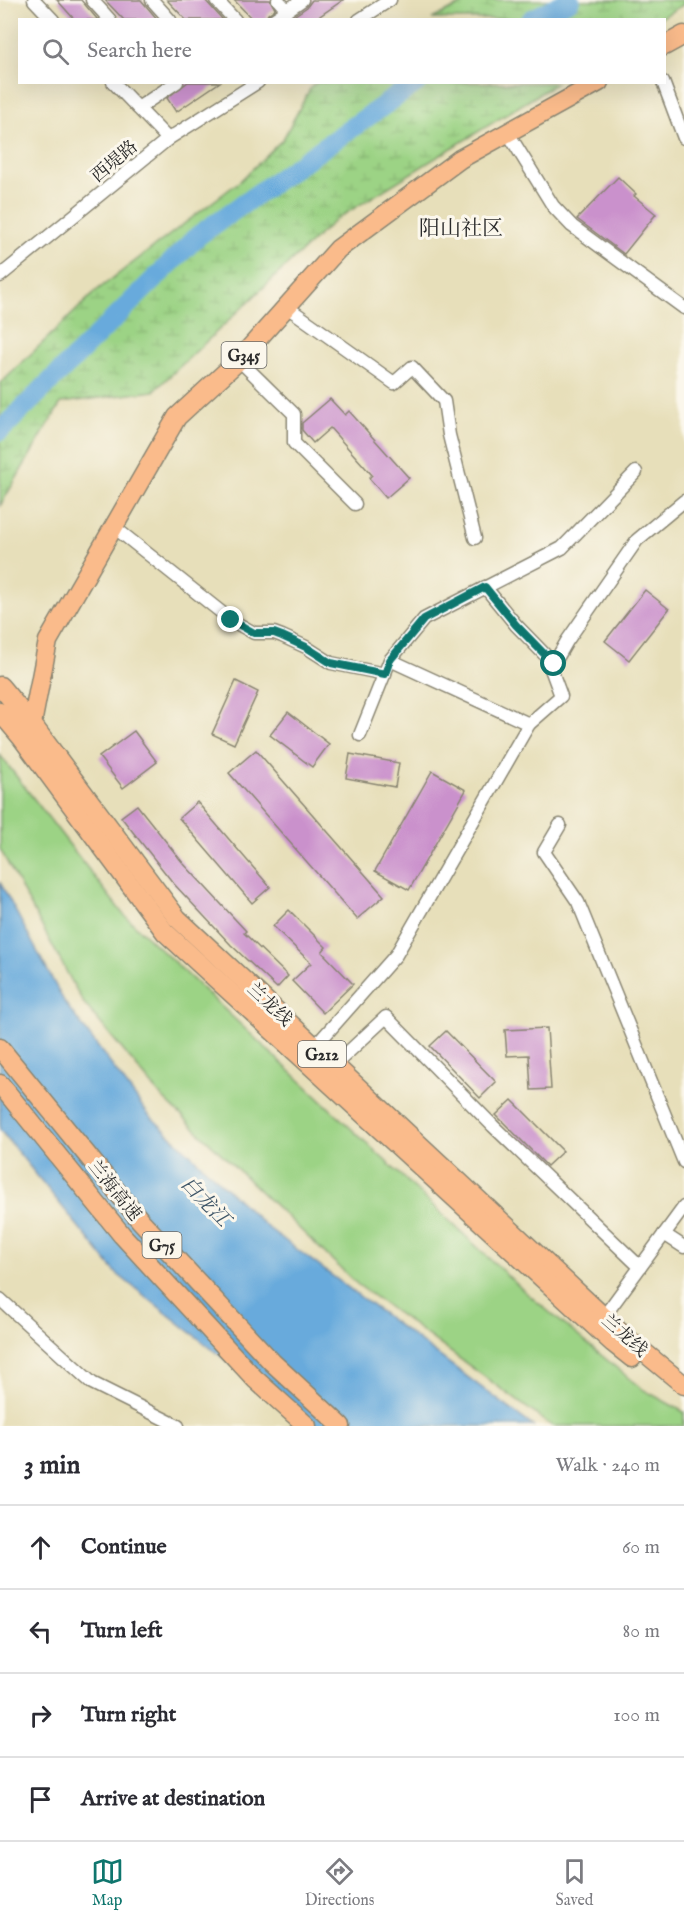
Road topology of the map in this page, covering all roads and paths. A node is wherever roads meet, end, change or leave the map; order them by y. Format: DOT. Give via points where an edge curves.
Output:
graph roads {
  1 [pos="34,0"];
  2 [pos="92,0"];
  3 [pos="152,0"];
  4 [pos="216,0"];
  5 [pos="278,0"];
  6 [pos="302,0"];
  7 [pos="390,0"];
  8 [pos="287,10"];
  9 [pos="51,18"];
  10 [pos="108,18"];
  11 [pos="168,18"];
  12 [pos="233,18"];
  13 [pos="276,18"];
  14 [pos="362,18"];
  15 [pos="684,35"];
  16 [pos="666,45"];
  17 [pos="115,84"];
  18 [pos="172,84"];
  19 [pos="255,84"];
  20 [pos="595,84"];
  21 [pos="664,84"];
  22 [pos="138,108"];
  23 [pos="508,133"];
  24 [pos="684,138"];
  25 [pos="168,139"];
  26 [pos="0,276"];
  27 [pos="287,307"];
  28 [pos="684,308"];
  29 [pos="239,360"];
  30 [pos="636,472"];
  31 [pos="684,501"];
  32 [pos="355,504"];
  33 [pos="114,527"];
  34 [pos="475,538"];
  35 [pos="485,587"];
  36 [pos="390,660"];
  37 [pos="554,664"];
  38 [pos="385,674"];
  39 [pos="0,686"];
  40 [pos="0,712"];
  41 [pos="530,724"];
  42 [pos="26,731"];
  43 [pos="360,735"];
  44 [pos="560,825"];
  45 [pos="0,1048"];
  46 [pos="309,1053"];
  47 [pos="328,1071"];
  48 [pos="0,1084"];
  49 [pos="684,1162"];
  50 [pos="684,1207"];
  51 [pos="664,1234"];
  52 [pos="684,1247"];
  53 [pos="640,1267"];
  54 [pos="0,1299"];
  55 [pos="600,1322"];
  56 [pos="684,1384"];
  57 [pos="684,1397"];
  58 [pos="178,1426"];
  59 [pos="307,1426"];
  60 [pos="341,1426"];
  1 -- 9 [label="street"];
  2 -- 10 [label="street"];
  3 -- 11 [label="street"];
  4 -- 12 [label="street"];
  5 -- 8 [label="street"];
  6 -- 8 [label="street"];
  7 -- 14 [label="street"];
  8 -- 13 [label="street"];
  15 -- 16 [label="highway"];
  17 -- 22 [label="street"];
  18 -- 22 [label="street"];
  19 -- 25 [label="street, 西堤路"];
  20 -- 23 [label="highway, G345"];
  21 -- 24 [label="street"];
  22 -- 25 [label="street"];
  23 -- 27 [label="highway, G345" via="460,159 338,249"];
  23 -- 28 [label="street" via="553,206 572,226"];
  25 -- 26 [label="street, 西堤路"];
  27 -- 29 [label="highway, G345"];
  27 -- 34 [label="street" via="394,383 411,367 444,401"];
  29 -- 32 [label="street" via="294,414 294,443"];
  29 -- 33 [label="highway, G345" via="177,417"];
  30 -- 35 [label="street" via="562,548"];
  31 -- 37 [label="street" via="637,540"];
  33 -- 38 [label="street" via="238,625 254,633 282,636 331,663"];
  33 -- 42 [label="highway, G345" via="48,641"];
  35 -- 36 [label="street" via="424,619"];
  35 -- 37 [label="street"];
  36 -- 38 [label="street"];
  36 -- 41 [label="street"];
  37 -- 41 [label="street" via="551,669 561,696"];
  38 -- 43 [label="street"];
  39 -- 42 [label="highway, 兰龙线 / G212"];
  40 -- 42 [label="highway, 兰龙线 / G212"];
  41 -- 46 [label="street" via="396,956"];
  42 -- 46 [label="highway, 兰龙线 / G212" via="177,918"];
  44 -- 49 [label="street" via="544,852 578,902"];
  45 -- 60 [label="highway, 兰海高速 / G75" via="140,1220 272,1362"];
  46 -- 47 [label="highway, 兰龙线 / G212"];
  47 -- 53 [label="street" via="386,1017"];
  47 -- 55 [label="highway, 兰龙线 / G212"];
  48 -- 59 [label="highway, 兰海高速 / G75" via="122,1235 255,1378"];
  50 -- 51 [label="street"];
  51 -- 52 [label="street"];
  51 -- 53 [label="street"];
  53 -- 55 [label="street"];
  54 -- 58 [label="street" via="92,1383"];
  55 -- 56 [label="highway, 兰龙线 / G212"];
  55 -- 57 [label="highway, 兰龙线 / G212" via="613,1343"];
}
